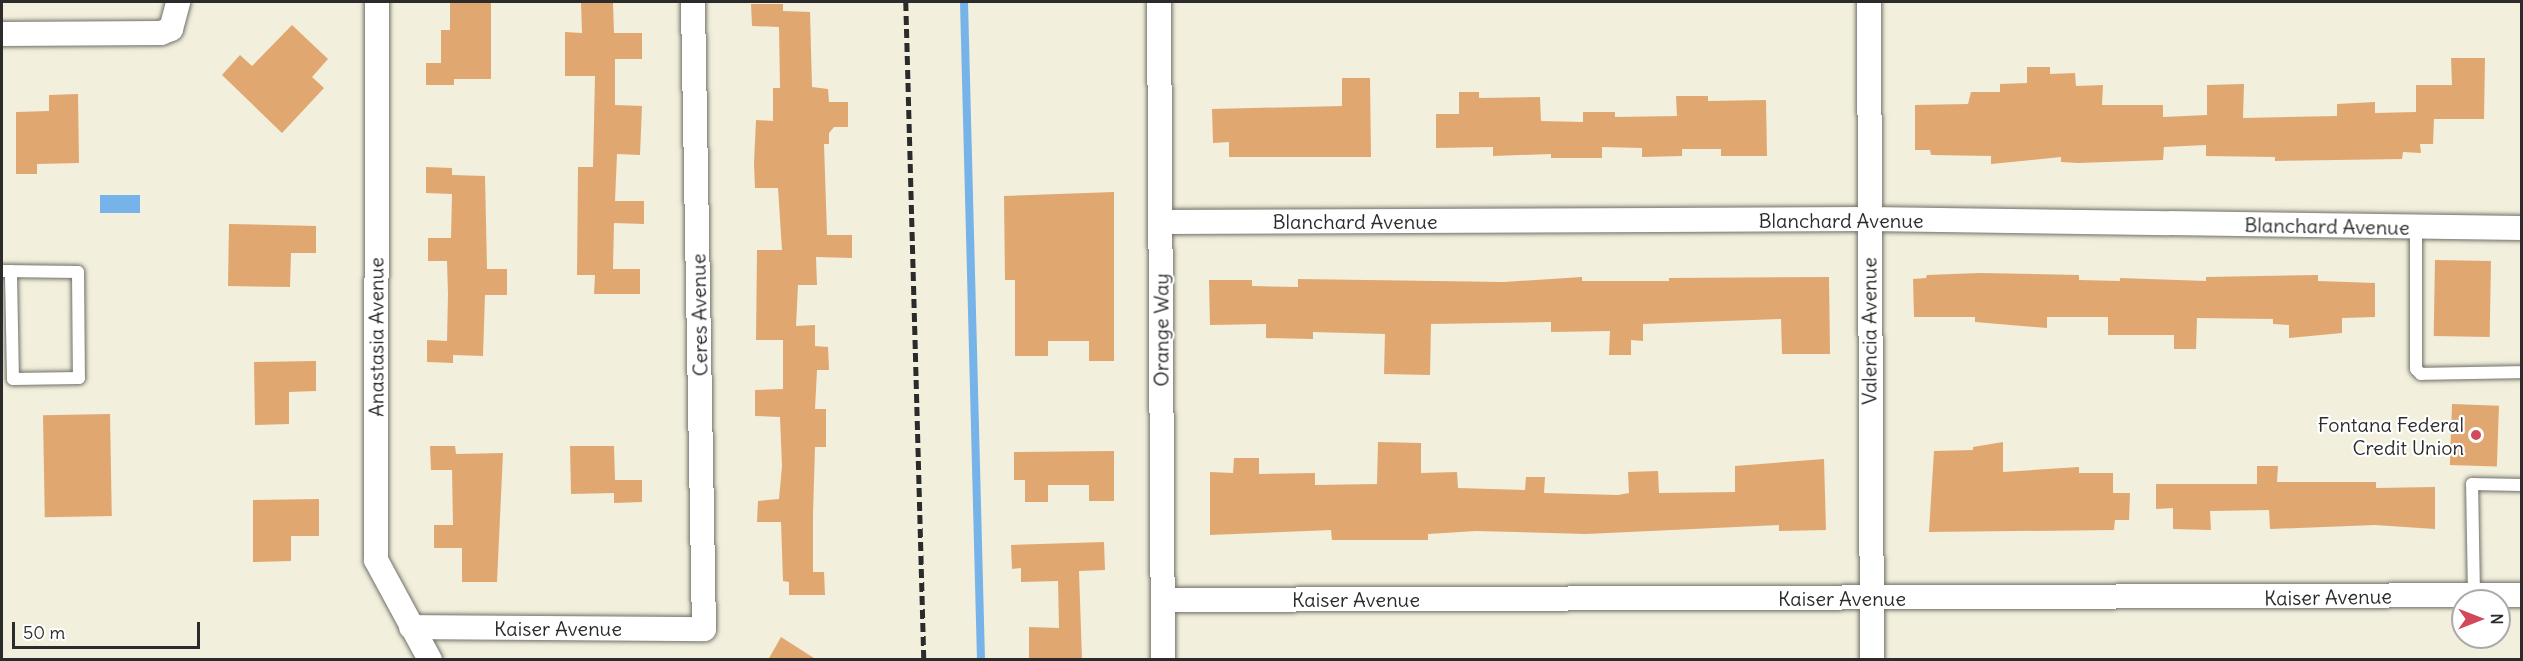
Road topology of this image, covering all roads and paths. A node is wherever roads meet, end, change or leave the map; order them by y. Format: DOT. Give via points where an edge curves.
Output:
graph roads {
  1 [pos="178,2"];
  2 [pos="377,2"];
  3 [pos="693,2"];
  4 [pos="1159,2"];
  5 [pos="1869,2"];
  6 [pos="2,34"];
  7 [pos="1869,219"];
  8 [pos="1161,222"];
  9 [pos="2416,228"];
  10 [pos="2522,228"];
  11 [pos="6,271"];
  12 [pos="2522,372"];
  13 [pos="2522,485"];
  14 [pos="2474,589"];
  15 [pos="2451,596"];
  16 [pos="1870,598"];
  17 [pos="1163,600"];
  18 [pos="411,627"];
  19 [pos="704,629"];
  20 [pos="430,660"];
  21 [pos="1163,660"];
  22 [pos="1872,660"];
  1 -- 6 [label="street" via="171,29 161,33"];
  2 -- 18 [label="street, Anastasia Avenue" via="376,560"];
  3 -- 19 [label="street, Ceres Avenue"];
  4 -- 8 [label="street, Orange Way"];
  5 -- 7 [label="street, Valencia Avenue"];
  7 -- 8 [label="street, Blanchard Avenue"];
  7 -- 9 [label="street, Blanchard Avenue"];
  7 -- 16 [label="street, Valencia Avenue"];
  8 -- 17 [label="street, Orange Way"];
  9 -- 10 [label="street, Blanchard Avenue"];
  9 -- 12 [label="lane" via="2416,369 2421,374"];
  11 -- 11 [label="lane" via="13,379 79,378 78,272"];
  13 -- 14 [label="lane" via="2472,484"];
  15 -- 16 [label="street, Kaiser Avenue"];
  16 -- 17 [label="street, Kaiser Avenue"];
  16 -- 22 [label="street, Valencia Avenue"];
  17 -- 21 [label="street, Orange Way"];
  18 -- 19 [label="street, Kaiser Avenue"];
  18 -- 20 [label="street, Anastasia Avenue"];
}
